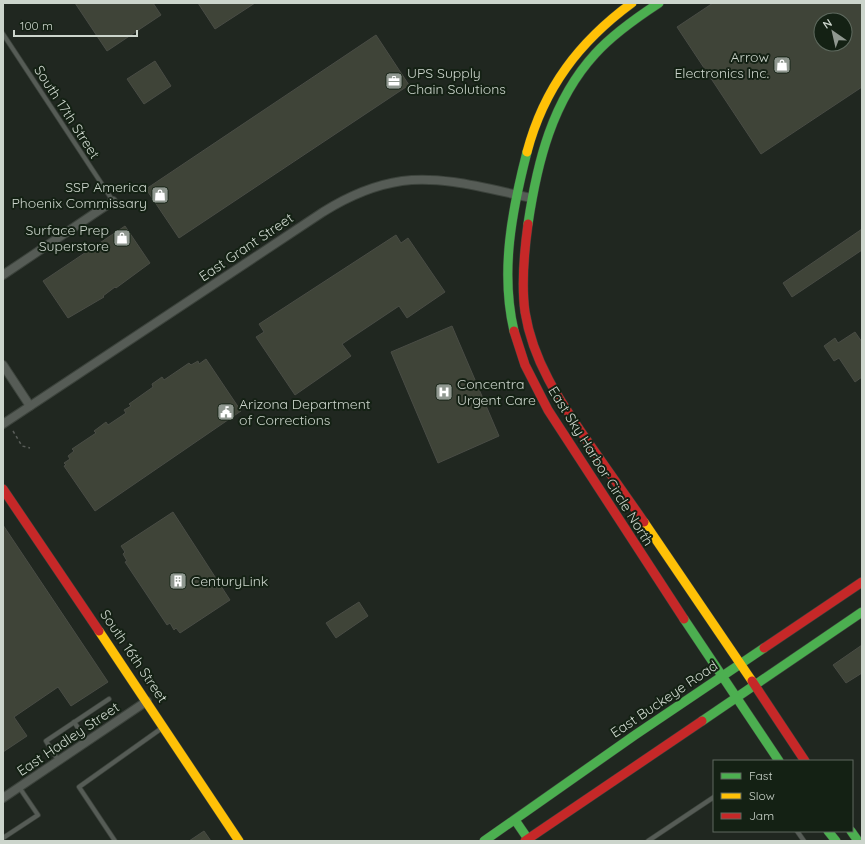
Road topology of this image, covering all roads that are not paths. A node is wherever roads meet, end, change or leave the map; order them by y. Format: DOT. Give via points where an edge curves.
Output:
graph roads {
  1 [pos="632,3"];
  2 [pos="659,3"];
  3 [pos="3,34"];
  4 [pos="556,80"];
  5 [pos="550,126"];
  6 [pos="518,195"];
  7 [pos="532,198"];
  8 [pos="113,201"];
  9 [pos="3,275"];
  10 [pos="3,365"];
  11 [pos="30,406"];
  12 [pos="3,424"];
  13 [pos="3,489"];
  14 [pos="862,582"];
  15 [pos="862,612"];
  16 [pos="740,664"];
  17 [pos="722,676"];
  18 [pos="754,686"];
  19 [pos="737,698"];
  20 [pos="109,699"];
  21 [pos="147,701"];
  22 [pos="74,722"];
  23 [pos="164,726"];
  24 [pos="86,741"];
  25 [pos="58,760"];
  26 [pos="778,760"];
  27 [pos="804,760"];
  28 [pos="19,787"];
  29 [pos="3,798"];
  30 [pos="713,798"];
  31 [pos="515,820"];
  32 [pos="798,832"];
  33 [pos="829,832"];
  34 [pos="853,832"];
  35 [pos="3,838"];
  36 [pos="528,840"];
  37 [pos="115,841"];
  38 [pos="239,841"];
  39 [pos="484,841"];
  40 [pos="648,841"];
  41 [pos="804,841"];
  42 [pos="836,841"];
  43 [pos="858,841"];
  1 -- 4 [label="street, East Sky Harbor Circle North" via="588,40"];
  2 -- 5 [label="street, East Sky Harbor Circle North" via="622,28 587,62 565,96"];
  3 -- 8 [label="lane, South 17th Street"];
  4 -- 5 [label="street" via="557,90 549,114"];
  4 -- 6 [label="street, East Sky Harbor Circle North" via="542,106 532,133"];
  5 -- 7 [label="street, East Sky Harbor Circle North"];
  6 -- 7 [label="street, East Grant Street"];
  6 -- 11 [label="street, East Grant Street" via="440,180 402,181 356,194 323,212"];
  6 -- 17 [label="street, East Sky Harbor Circle North" via="509,246 507,282 511,319 525,367 549,411"];
  7 -- 16 [label="street, East Sky Harbor Circle North" via="523,256 523,286 529,328 542,369 564,407"];
  8 -- 9 [label="street"];
  10 -- 11 [label="street"];
  11 -- 12 [label="street, East Grant Street"];
  13 -- 21 [label="street, South 16th Street"];
  14 -- 16 [label="street, East Buckeye Road"];
  15 -- 18 [label="street"];
  16 -- 17 [label="street, East Buckeye Road"];
  16 -- 18 [label="street, East Sky Harbor Circle North"];
  17 -- 19 [label="street, East Sky Harbor Circle North"];
  17 -- 31 [label="street, East Buckeye Road"];
  18 -- 19 [label="street"];
  18 -- 27 [label="street, East Sky Harbor Circle North"];
  19 -- 26 [label="street, East Sky Harbor Circle North"];
  19 -- 36 [label="street"];
  20 -- 22 [label="lane"];
  21 -- 23 [label="street, South 16th Street"];
  21 -- 24 [label="street, East Hadley Street"];
  22 -- 24 [label="lane"];
  22 -- 25 [label="lane" via="46,741"];
  23 -- 37 [label="lane" via="79,787"];
  23 -- 38 [label="street, South 16th Street"];
  24 -- 25 [label="street, East Hadley Street"];
  25 -- 28 [label="street, East Hadley Street"];
  28 -- 29 [label="street, East Hadley Street"];
  28 -- 35 [label="lane" via="38,815"];
  30 -- 40 [label="lane"];
  31 -- 36 [label="street"];
  31 -- 39 [label="street, East Buckeye Road"];
  32 -- 41 [label="lane"];
  33 -- 42 [label="street"];
  34 -- 43 [label="street"];
}
